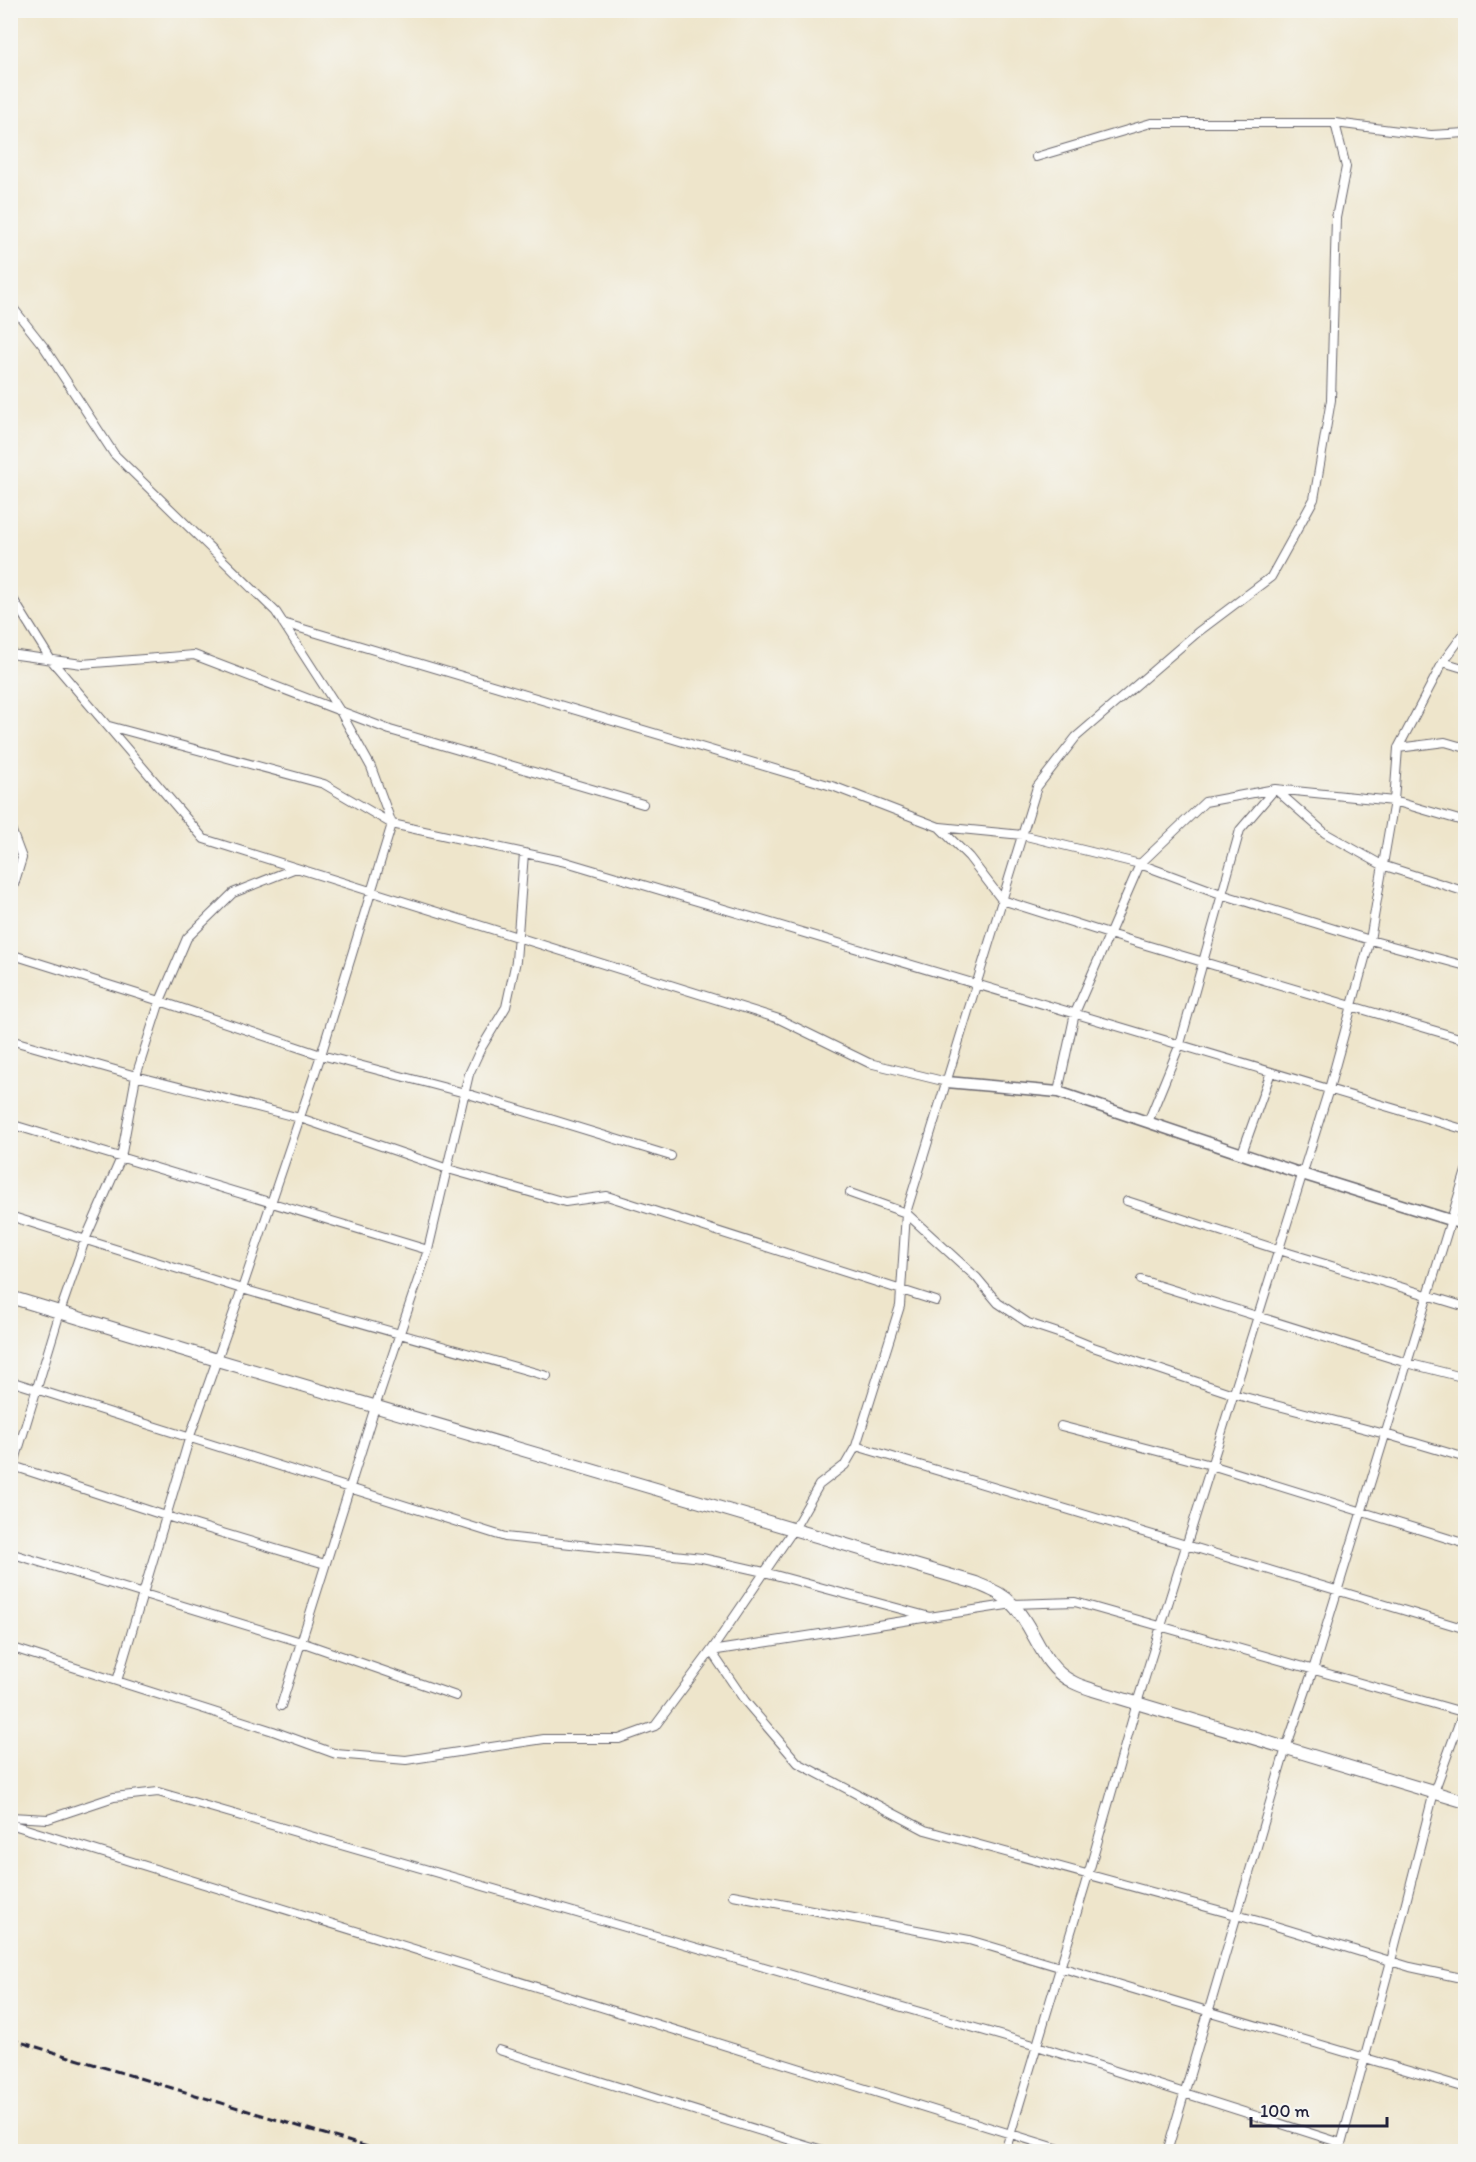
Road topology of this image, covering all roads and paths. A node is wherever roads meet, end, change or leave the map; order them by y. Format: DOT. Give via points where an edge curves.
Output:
graph roads {
  1 [pos="1335,123"];
  2 [pos="1466,134"];
  3 [pos="1036,157"];
  4 [pos="10,304"];
  5 [pos="10,594"];
  6 [pos="283,623"];
  7 [pos="1466,631"];
  8 [pos="10,654"];
  9 [pos="51,660"];
  10 [pos="1443,662"];
  11 [pos="1466,669"];
  12 [pos="340,711"];
  13 [pos="109,726"];
  14 [pos="1398,748"];
  15 [pos="1466,748"];
  16 [pos="1275,789"];
  17 [pos="1394,801"];
  18 [pos="643,804"];
  19 [pos="1466,822"];
  20 [pos="392,824"];
  21 [pos="10,826"];
  22 [pos="939,827"];
  23 [pos="1022,834"];
  24 [pos="524,853"];
  25 [pos="1140,864"];
  26 [pos="1382,865"];
  27 [pos="296,868"];
  28 [pos="371,892"];
  29 [pos="1466,892"];
  30 [pos="1221,894"];
  31 [pos="10,898"];
  32 [pos="1002,900"];
  33 [pos="1109,934"];
  34 [pos="518,938"];
  35 [pos="1370,940"];
  36 [pos="10,954"];
  37 [pos="1202,962"];
  38 [pos="1466,966"];
  39 [pos="977,983"];
  40 [pos="160,1001"];
  41 [pos="1352,1006"];
  42 [pos="1075,1013"];
  43 [pos="10,1040"];
  44 [pos="1466,1040"];
  45 [pos="1180,1044"];
  46 [pos="321,1054"];
  47 [pos="1271,1072"];
  48 [pos="136,1076"];
  49 [pos="946,1082"];
  50 [pos="1329,1089"];
  51 [pos="1058,1092"];
  52 [pos="465,1093"];
  53 [pos="300,1118"];
  54 [pos="1148,1122"];
  55 [pos="10,1124"];
  56 [pos="1466,1130"];
  57 [pos="1242,1153"];
  58 [pos="671,1156"];
  59 [pos="121,1158"];
  60 [pos="448,1169"];
  61 [pos="1466,1171"];
  62 [pos="1302,1174"];
  63 [pos="850,1193"];
  64 [pos="1127,1201"];
  65 [pos="271,1204"];
  66 [pos="906,1213"];
  67 [pos="10,1216"];
  68 [pos="1450,1220"];
  69 [pos="1466,1225"];
  70 [pos="85,1240"];
  71 [pos="428,1250"];
  72 [pos="1279,1250"];
  73 [pos="1140,1280"];
  74 [pos="242,1289"];
  75 [pos="901,1289"];
  76 [pos="1428,1295"];
  77 [pos="10,1296"];
  78 [pos="936,1301"];
  79 [pos="1466,1307"];
  80 [pos="60,1312"];
  81 [pos="1258,1316"];
  82 [pos="399,1334"];
  83 [pos="217,1360"];
  84 [pos="1407,1363"];
  85 [pos="547,1376"];
  86 [pos="1466,1378"];
  87 [pos="10,1381"];
  88 [pos="37,1389"];
  89 [pos="1233,1394"];
  90 [pos="375,1407"];
  91 [pos="1060,1425"];
  92 [pos="1385,1434"];
  93 [pos="190,1436"];
  94 [pos="856,1446"];
  95 [pos="1466,1458"];
  96 [pos="1211,1465"];
  97 [pos="12,1466"];
  98 [pos="10,1477"];
  99 [pos="350,1487"];
  100 [pos="1361,1513"];
  101 [pos="166,1516"];
  102 [pos="794,1529"];
  103 [pos="1186,1544"];
  104 [pos="1466,1544"];
  105 [pos="10,1553"];
  106 [pos="325,1564"];
  107 [pos="764,1572"];
  108 [pos="1337,1592"];
  109 [pos="143,1593"];
  110 [pos="1013,1604"];
  111 [pos="930,1617"];
  112 [pos="1161,1627"];
  113 [pos="1466,1629"];
  114 [pos="301,1642"];
  115 [pos="10,1647"];
  116 [pos="711,1651"];
  117 [pos="1313,1670"];
  118 [pos="117,1681"];
  119 [pos="456,1696"];
  120 [pos="1137,1703"];
  121 [pos="281,1707"];
  122 [pos="1465,1709"];
  123 [pos="1286,1748"];
  124 [pos="1434,1792"];
  125 [pos="1466,1802"];
  126 [pos="10,1817"];
  127 [pos="10,1824"];
  128 [pos="1088,1875"];
  129 [pos="733,1895"];
  130 [pos="1238,1915"];
  131 [pos="1391,1961"];
  132 [pos="1060,1967"];
  133 [pos="1466,1979"];
  134 [pos="1209,2011"];
  135 [pos="1036,2046"];
  136 [pos="499,2050"];
  137 [pos="1364,2058"];
  138 [pos="1466,2088"];
  139 [pos="1185,2093"];
  140 [pos="1010,2133"];
  141 [pos="1340,2147"];
  142 [pos="829,2151"];
  143 [pos="1005,2151"];
  144 [pos="1069,2151"];
  145 [pos="1167,2151"];
  1 -- 2 [label="street" via="1431,135"];
  1 -- 3 [label="street" via="1151,123"];
  1 -- 23 [label="street" via="1346,167 1336,219 1331,400 1314,500 1271,577 1198,632 1076,737 1037,787"];
  4 -- 6 [label="street" via="44,347 114,454"];
  5 -- 9 [label="street"];
  6 -- 12 [label="street"];
  6 -- 22 [label="street" via="835,788"];
  7 -- 10 [label="street"];
  8 -- 9 [label="street"];
  9 -- 12 [label="street" via="82,664 194,656"];
  9 -- 13 [label="street"];
  10 -- 11 [label="street"];
  10 -- 14 [label="street"];
  12 -- 18 [label="street" via="390,730"];
  12 -- 20 [label="street" via="371,767"];
  13 -- 20 [label="street" via="324,784"];
  13 -- 27 [label="street" via="204,839"];
  14 -- 15 [label="street" via="1445,742"];
  14 -- 17 [label="street"];
  16 -- 17 [label="street"];
  16 -- 25 [label="street" via="1205,802"];
  16 -- 26 [label="street" via="1325,833"];
  16 -- 30 [label="street" via="1240,830"];
  17 -- 19 [label="street"];
  17 -- 26 [label="street"];
  20 -- 24 [label="street"];
  20 -- 28 [label="street"];
  21 -- 31 [label="street" via="21,858"];
  22 -- 23 [label="street"];
  22 -- 32 [label="street" via="969,857"];
  23 -- 25 [label="street"];
  23 -- 32 [label="street"];
  24 -- 34 [label="street"];
  24 -- 39 [label="street"];
  25 -- 30 [label="street"];
  25 -- 33 [label="street"];
  26 -- 29 [label="street"];
  26 -- 35 [label="street"];
  27 -- 28 [label="street"];
  27 -- 40 [label="street" via="233,893 187,938"];
  28 -- 34 [label="street"];
  28 -- 46 [label="street"];
  30 -- 35 [label="street"];
  30 -- 37 [label="street"];
  32 -- 33 [label="street"];
  32 -- 39 [label="street"];
  33 -- 37 [label="street"];
  33 -- 42 [label="street"];
  34 -- 49 [label="street" via="779,1019 869,1063"];
  34 -- 52 [label="street" via="506,1007 480,1050"];
  35 -- 38 [label="street"];
  35 -- 41 [label="street"];
  36 -- 40 [label="street"];
  37 -- 41 [label="street"];
  37 -- 45 [label="street"];
  39 -- 42 [label="street"];
  39 -- 49 [label="street"];
  40 -- 46 [label="street"];
  40 -- 48 [label="street"];
  41 -- 44 [label="street"];
  41 -- 50 [label="street"];
  42 -- 45 [label="street"];
  42 -- 51 [label="street"];
  43 -- 48 [label="street"];
  45 -- 47 [label="street"];
  45 -- 54 [label="street"];
  46 -- 52 [label="street"];
  46 -- 53 [label="street"];
  47 -- 50 [label="street"];
  47 -- 57 [label="street"];
  48 -- 53 [label="street"];
  48 -- 59 [label="street"];
  49 -- 51 [label="street"];
  49 -- 66 [label="street"];
  50 -- 56 [label="street"];
  50 -- 62 [label="street"];
  51 -- 54 [label="street"];
  52 -- 58 [label="street"];
  52 -- 60 [label="street"];
  53 -- 60 [label="street"];
  53 -- 65 [label="street"];
  54 -- 57 [label="street"];
  55 -- 59 [label="street"];
  57 -- 62 [label="street"];
  59 -- 65 [label="street"];
  59 -- 70 [label="street"];
  60 -- 71 [label="street"];
  60 -- 75 [label="street" via="565,1202 607,1196"];
  61 -- 68 [label="street"];
  62 -- 68 [label="street"];
  62 -- 72 [label="street"];
  63 -- 66 [label="street"];
  64 -- 72 [label="street"];
  65 -- 71 [label="street"];
  65 -- 74 [label="street"];
  66 -- 75 [label="street"];
  66 -- 89 [label="street" via="977,1278 998,1303 1028,1323"];
  67 -- 70 [label="street"];
  68 -- 69 [label="street"];
  68 -- 76 [label="street"];
  70 -- 74 [label="street"];
  70 -- 80 [label="street"];
  71 -- 82 [label="street"];
  72 -- 76 [label="street"];
  72 -- 81 [label="street"];
  73 -- 81 [label="street"];
  74 -- 82 [label="street"];
  74 -- 83 [label="street"];
  75 -- 78 [label="street"];
  75 -- 94 [label="street" via="900,1306"];
  76 -- 79 [label="street"];
  76 -- 84 [label="street"];
  77 -- 80 [label="main road"];
  80 -- 83 [label="main road"];
  80 -- 88 [label="street"];
  81 -- 84 [label="street"];
  81 -- 89 [label="street"];
  82 -- 85 [label="street"];
  82 -- 90 [label="street"];
  83 -- 90 [label="main road"];
  83 -- 93 [label="street"];
  84 -- 86 [label="street"];
  84 -- 92 [label="street"];
  87 -- 88 [label="street"];
  88 -- 93 [label="street"];
  88 -- 97 [label="street"];
  89 -- 92 [label="street"];
  89 -- 96 [label="street"];
  90 -- 99 [label="street"];
  90 -- 102 [label="main road"];
  91 -- 96 [label="street"];
  92 -- 95 [label="street"];
  92 -- 100 [label="street"];
  93 -- 99 [label="street"];
  93 -- 101 [label="street"];
  94 -- 102 [label="street" via="845,1465 819,1485"];
  94 -- 103 [label="street"];
  96 -- 100 [label="street"];
  96 -- 103 [label="street"];
  97 -- 98 [label="street"];
  97 -- 101 [label="street"];
  99 -- 106 [label="street"];
  99 -- 107 [label="street" via="504,1537 702,1558"];
  100 -- 104 [label="street"];
  100 -- 108 [label="street"];
  101 -- 106 [label="street"];
  101 -- 109 [label="street"];
  102 -- 107 [label="street"];
  102 -- 110 [label="main road" via="976,1583"];
  103 -- 108 [label="street"];
  103 -- 112 [label="street"];
  105 -- 109 [label="street"];
  106 -- 114 [label="street"];
  107 -- 111 [label="street"];
  107 -- 116 [label="street"];
  108 -- 113 [label="street"];
  108 -- 117 [label="street"];
  109 -- 114 [label="street"];
  109 -- 118 [label="street"];
  110 -- 111 [label="street"];
  110 -- 112 [label="street" via="1075,1602"];
  110 -- 120 [label="main road" via="1058,1672 1070,1681"];
  111 -- 116 [label="street"];
  112 -- 117 [label="street"];
  112 -- 120 [label="street"];
  114 -- 119 [label="street"];
  114 -- 121 [label="street"];
  115 -- 118 [label="street"];
  116 -- 118 [label="street" via="655,1726 619,1739 544,1739 406,1760 336,1754"];
  116 -- 128 [label="street" via="745,1701 798,1762 925,1830"];
  117 -- 122 [label="street"];
  117 -- 123 [label="street"];
  120 -- 123 [label="main road"];
  120 -- 128 [label="street"];
  122 -- 124 [label="street"];
  123 -- 124 [label="main road"];
  123 -- 130 [label="street"];
  124 -- 125 [label="main road"];
  124 -- 131 [label="street"];
  126 -- 135 [label="street" via="48,1819 114,1797 158,1792"];
  127 -- 140 [label="street"];
  128 -- 130 [label="street"];
  128 -- 132 [label="street"];
  129 -- 132 [label="street" via="969,1940"];
  130 -- 131 [label="street"];
  130 -- 134 [label="street"];
  131 -- 133 [label="street"];
  131 -- 137 [label="street"];
  132 -- 134 [label="street"];
  132 -- 135 [label="street"];
  134 -- 137 [label="street"];
  134 -- 139 [label="street"];
  135 -- 139 [label="street"];
  135 -- 140 [label="street"];
  136 -- 142 [label="street"];
  137 -- 138 [label="street"];
  137 -- 141 [label="street"];
  139 -- 141 [label="street"];
  139 -- 145 [label="street"];
  140 -- 143 [label="street"];
  140 -- 144 [label="street"];
}
